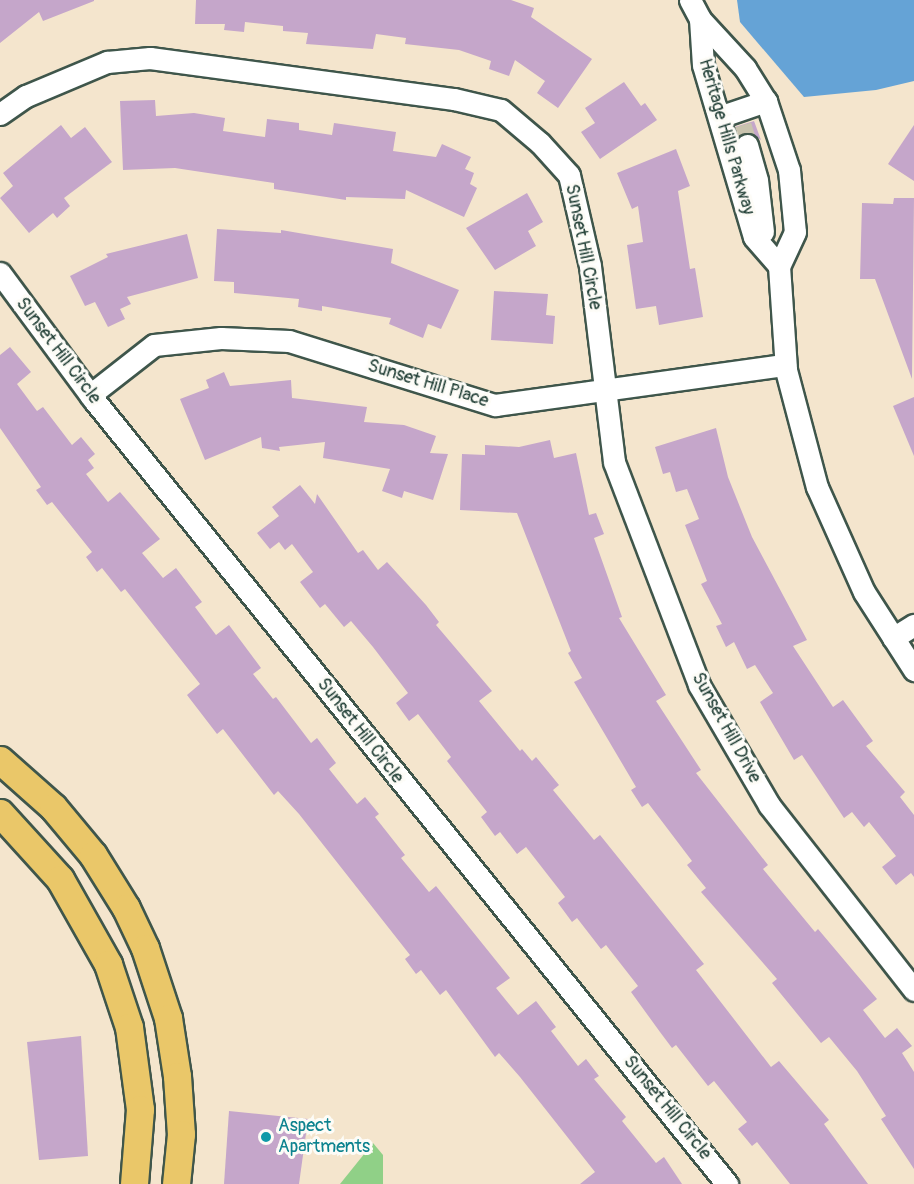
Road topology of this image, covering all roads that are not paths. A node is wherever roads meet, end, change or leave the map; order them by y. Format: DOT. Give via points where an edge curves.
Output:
graph roads {
  1 [pos="690,0"];
  2 [pos="700,19"];
  3 [pos="766,101"];
  4 [pos="0,114"];
  5 [pos="739,132"];
  6 [pos="782,150"];
  7 [pos="772,259"];
  8 [pos="0,273"];
  9 [pos="785,365"];
  10 [pos="606,392"];
  11 [pos="90,395"];
  12 [pos="914,625"];
  13 [pos="893,638"];
  14 [pos="913,668"];
  15 [pos="0,760"];
  16 [pos="0,813"];
  17 [pos="914,990"];
  18 [pos="134,1184"];
  19 [pos="176,1184"];
  20 [pos="727,1184"];
  1 -- 2 [label="street, Heritage Hills Parkway"];
  2 -- 3 [label="street, Heritage Hills Parkway" via="745,68"];
  2 -- 5 [label="street, Heritage Hills Parkway" via="703,65"];
  3 -- 5 [label="street"];
  3 -- 6 [label="street, Heritage Hills Parkway"];
  4 -- 10 [label="street, Sunset Hill Circle" via="26,96 107,62 150,58 454,99 501,110 569,174 590,266"];
  5 -- 6 [label="street"];
  5 -- 7 [label="street, Heritage Hills Parkway"];
  5 -- 7 [label="street, Heritage Hills Parkway" via="754,237"];
  6 -- 7 [label="street, Heritage Hills Parkway" via="789,170 795,232"];
  7 -- 9 [label="street, Heritage Hills Parkway"];
  8 -- 11 [label="street, Sunset Hill Circle"];
  9 -- 10 [label="street, Sunset Hill Place"];
  9 -- 13 [label="street, Heritage Hills Parkway" via="817,487 864,592"];
  10 -- 11 [label="street, Sunset Hill Place" via="495,405 290,341 221,338 154,345"];
  10 -- 17 [label="street, Sunset Hill Drive" via="615,462 699,685 769,805"];
  11 -- 20 [label="street, Sunset Hill Circle"];
  12 -- 13 [label="street"];
  13 -- 14 [label="street, Heritage Hills Parkway"];
  15 -- 19 [label="main road" via="53,807 93,855 145,948 168,1018 177,1076 181,1134"];
  16 -- 18 [label="main road" via="60,879 108,964 129,1027 140,1109"];
}
